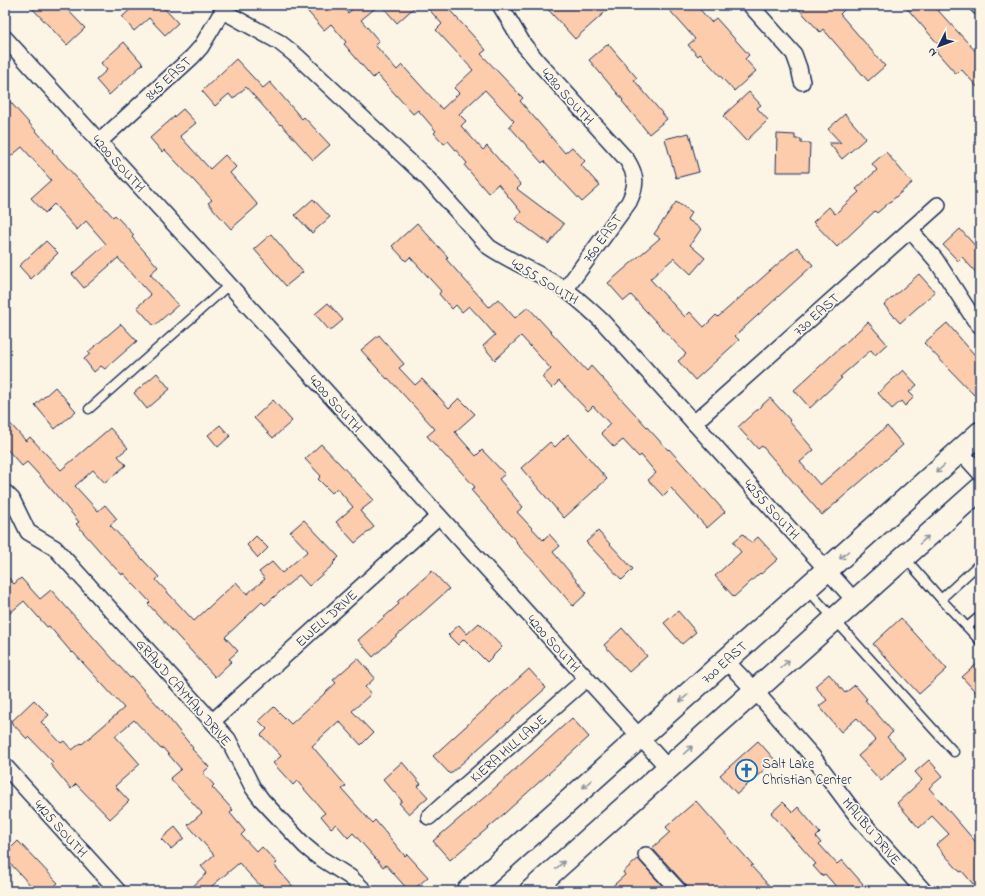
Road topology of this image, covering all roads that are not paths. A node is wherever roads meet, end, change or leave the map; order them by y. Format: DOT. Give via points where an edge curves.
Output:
graph roads {
  1 [pos="500,5"];
  2 [pos="750,5"];
  3 [pos="977,5"];
  4 [pos="225,8"];
  5 [pos="980,8"];
  6 [pos="5,38"];
  7 [pos="802,82"];
  8 [pos="99,142"];
  9 [pos="635,185"];
  10 [pos="938,205"];
  11 [pos="910,230"];
  12 [pos="229,285"];
  13 [pos="565,290"];
  14 [pos="980,326"];
  15 [pos="89,409"];
  16 [pos="694,423"];
  17 [pos="980,433"];
  18 [pos="960,451"];
  19 [pos="980,473"];
  20 [pos="980,489"];
  21 [pos="5,492"];
  22 [pos="439,516"];
  23 [pos="904,557"];
  24 [pos="980,563"];
  25 [pos="827,570"];
  26 [pos="806,589"];
  27 [pos="942,599"];
  28 [pos="855,601"];
  29 [pos="980,616"];
  30 [pos="834,620"];
  31 [pos="967,627"];
  32 [pos="980,641"];
  33 [pos="726,661"];
  34 [pos="586,679"];
  35 [pos="755,691"];
  36 [pos="212,720"];
  37 [pos="640,737"];
  38 [pos="954,752"];
  39 [pos="5,766"];
  40 [pos="668,768"];
  41 [pos="429,817"];
  42 [pos="646,855"];
  43 [pos="118,891"];
  44 [pos="365,891"];
  45 [pos="468,891"];
  46 [pos="531,891"];
  47 [pos="679,891"];
  48 [pos="924,891"];
  1 -- 9 [label="street, 4280 SOUTH" via="524,45 627,160 634,171"];
  2 -- 7 [label="street" via="794,54"];
  3 -- 5 [label="street"];
  4 -- 8 [label="street, 845 EAST" via="192,57"];
  4 -- 13 [label="street, 4255 SOUTH" via="298,56 428,179 489,247"];
  6 -- 8 [label="street, 4200 SOUTH"];
  8 -- 12 [label="street, 4200 SOUTH"];
  9 -- 13 [label="street, 760 EAST" via="629,202"];
  10 -- 11 [label="street, 730 EAST"];
  11 -- 14 [label="street" via="936,260"];
  11 -- 16 [label="street, 730 EAST"];
  12 -- 15 [label="lane"];
  12 -- 22 [label="street, 4200 SOUTH"];
  13 -- 16 [label="street, 4255 SOUTH" via="602,322"];
  16 -- 25 [label="street, 4255 SOUTH"];
  17 -- 18 [label="main road, 700 EAST"];
  18 -- 19 [label="street"];
  18 -- 25 [label="main road, 700 EAST, one-way"];
  23 -- 20 [label="main road, one-way"];
  21 -- 36 [label="street, GRAND CAYMAN DRIVE" via="12,499 28,532 55,548"];
  22 -- 34 [label="street, 4200 SOUTH"];
  22 -- 36 [label="street, EWELL DRIVE"];
  23 -- 27 [label="lane"];
  23 -- 28 [label="main road"];
  24 -- 27 [label="lane"];
  25 -- 26 [label="main road, 700 EAST"];
  25 -- 28 [label="street, 4255 SOUTH"];
  26 -- 30 [label="lane"];
  26 -- 33 [label="main road, 700 EAST"];
  27 -- 31 [label="lane"];
  28 -- 30 [label="main road"];
  29 -- 31 [label="lane"];
  35 -- 30 [label="main road, one-way"];
  30 -- 38 [label="lane"];
  31 -- 32 [label="lane"];
  33 -- 35 [label="street, MALIBU DRIVE"];
  33 -- 37 [label="main road, 700 EAST, one-way"];
  34 -- 37 [label="street, 4200 SOUTH"];
  34 -- 41 [label="street, KIERA HILL LANE"];
  40 -- 35 [label="main road, one-way"];
  35 -- 48 [label="street, MALIBU DRIVE" via="813,757 857,816"];
  36 -- 44 [label="street, GRAND CAYMAN DRIVE" via="228,739 253,788 262,800 305,846 350,877"];
  37 -- 40 [label="street, 4200 SOUTH"];
  37 -- 45 [label="main road, 700 EAST, one-way"];
  39 -- 43 [label="street, 4125 SOUTH"];
  46 -- 40 [label="main road, one-way"];
  42 -- 47 [label="street"];
}
